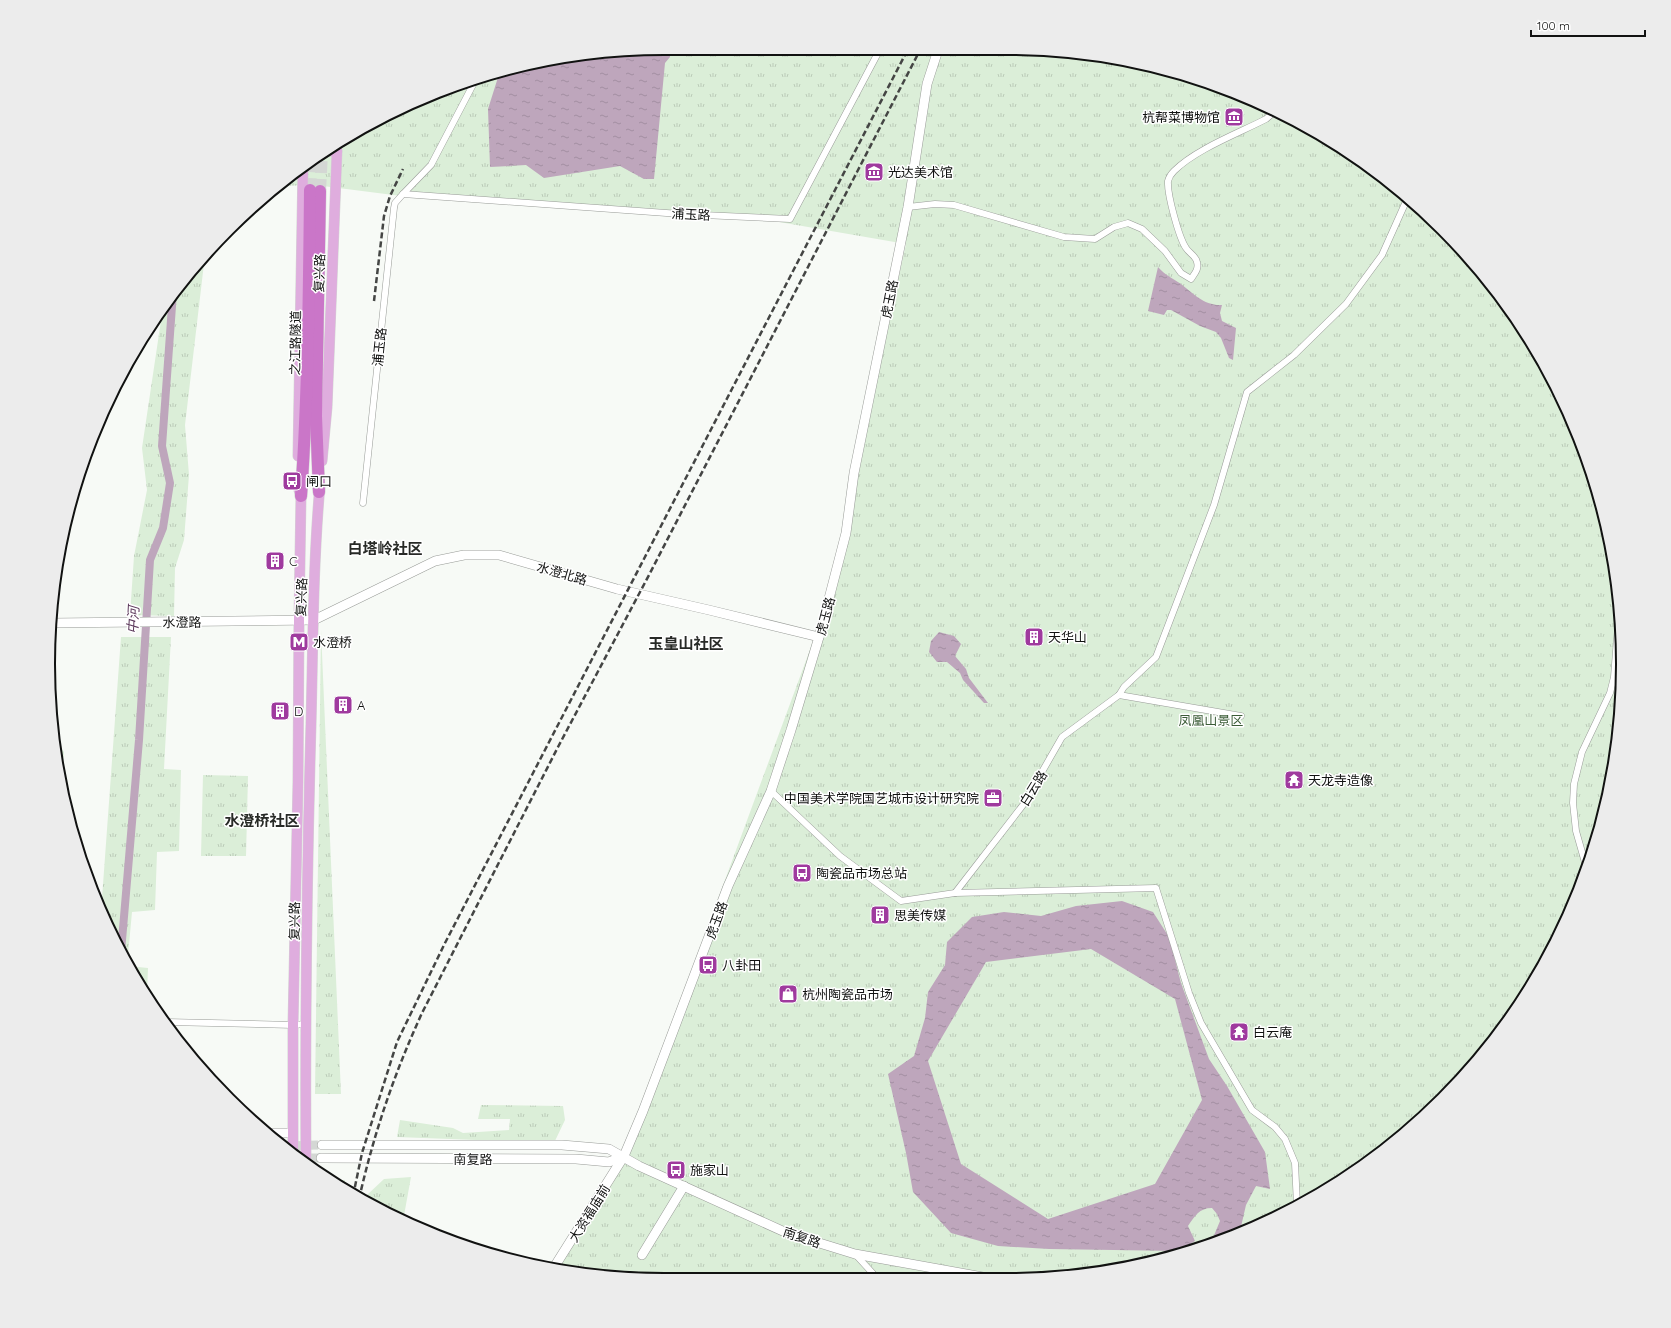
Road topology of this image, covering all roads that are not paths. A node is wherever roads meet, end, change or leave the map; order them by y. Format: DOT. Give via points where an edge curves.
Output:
graph roads {
  1 [pos="878,55"];
  2 [pos="936,55"];
  3 [pos="472,86"];
  4 [pos="1270,115"];
  5 [pos="334,153"];
  6 [pos="303,174"];
  7 [pos="403,194"];
  8 [pos="1405,203"];
  9 [pos="908,208"];
  10 [pos="319,492"];
  11 [pos="301,496"];
  12 [pos="363,504"];
  13 [pos="299,620"];
  14 [pos="314,620"];
  15 [pos="56,623"];
  16 [pos="819,637"];
  17 [pos="1616,654"];
  18 [pos="1119,695"];
  19 [pos="1241,716"];
  20 [pos="771,791"];
  21 [pos="1584,860"];
  22 [pos="955,893"];
  23 [pos="172,1022"];
  24 [pos="306,1024"];
  25 [pos="293,1026"];
  26 [pos="276,1133"];
  27 [pos="293,1133"];
  28 [pos="322,1145"];
  29 [pos="293,1147"];
  30 [pos="306,1156"];
  31 [pos="624,1156"];
  32 [pos="321,1158"];
  33 [pos="684,1186"];
  34 [pos="1298,1199"];
  35 [pos="855,1254"];
  36 [pos="642,1255"];
  37 [pos="557,1263"];
  38 [pos="872,1273"];
  39 [pos="961,1273"];
  1 -- 7 [label="street, 浦玉路" via="790,219 673,214"];
  2 -- 9 [label="street, 虎玉路" via="927,84"];
  3 -- 7 [label="street, 浦玉路" via="431,165"];
  4 -- 9 [label="street" via="1204,150 1169,176 1173,212 1186,248 1197,262 1198,270 1191,279 1182,273 1165,251 1142,229 1128,223 1114,227 1095,239 1064,237 954,205 936,204"];
  5 -- 10 [label="main road, 复兴路" via="327,407"];
  6 -- 11 [label="main road, 复兴路" via="298,482"];
  7 -- 12 [label="street, 浦玉路" via="394,208"];
  8 -- 18 [label="street, 白云路" via="1382,255 1346,304 1294,355 1247,392 1214,505 1156,657"];
  9 -- 16 [label="street, 虎玉路" via="854,473 846,533"];
  10 -- 11 [label="highway, 之江路隧道" via="315,191 307,414"];
  10 -- 14 [label="main road, 复兴路"];
  11 -- 13 [label="main road, 复兴路"];
  13 -- 14 [label="street, 水澄路"];
  13 -- 15 [label="street, 水澄路"];
  13 -- 25 [label="main road, 复兴路"];
  14 -- 16 [label="street, 水澄北路" via="435,561 481,554 499,555 617,589"];
  14 -- 24 [label="main road, 复兴路" via="308,821"];
  16 -- 20 [label="street, 虎玉路"];
  17 -- 21 [label="street" via="1610,693 1582,752 1574,784 1576,831"];
  18 -- 19 [label="street"];
  18 -- 22 [label="street, 白云路" via="1062,737 1023,805"];
  20 -- 22 [label="street" via="840,856 901,901"];
  20 -- 31 [label="street, 虎玉路" via="728,886"];
  22 -- 34 [label="street" via="1156,888 1201,1023 1252,1110 1285,1139 1296,1163"];
  23 -- 25 [label="street"];
  24 -- 25 [label="street"];
  24 -- 30 [label="main road, 复兴路"];
  25 -- 27 [label="main road, 复兴路"];
  26 -- 27 [label="street"];
  27 -- 29 [label="main road, 复兴路"];
  28 -- 31 [label="street, 南复路" via="562,1146 609,1149"];
  31 -- 32 [label="street, 南复路" via="609,1162 576,1159"];
  31 -- 33 [label="street, 南复路" via="639,1166"];
  31 -- 37 [label="street, 大资福庙前"];
  33 -- 35 [label="street, 南复路" via="787,1233"];
  33 -- 36 [label="street"];
  35 -- 38 [label="street"];
  35 -- 39 [label="street, 南复路"];
}
